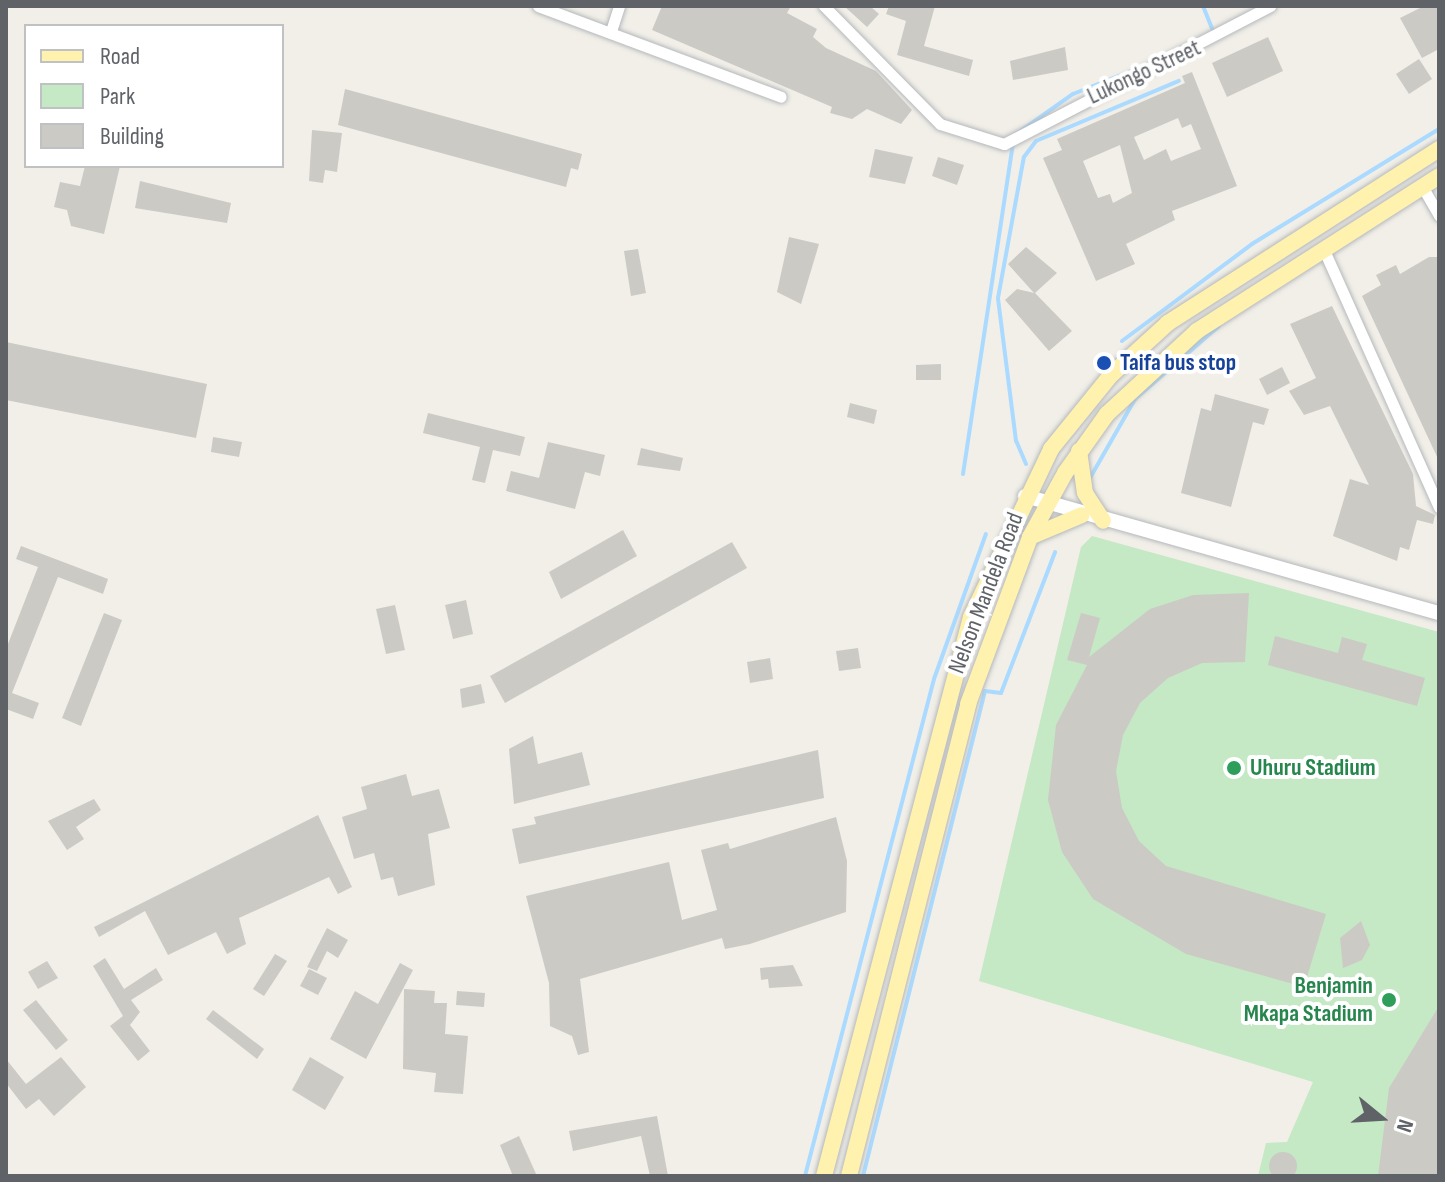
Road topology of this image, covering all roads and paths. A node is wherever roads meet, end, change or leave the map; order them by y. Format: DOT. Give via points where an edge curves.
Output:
graph roads {
  1 [pos="538,6"];
  2 [pos="619,6"];
  3 [pos="824,6"];
  4 [pos="1270,6"];
  5 [pos="611,31"];
  6 [pos="781,97"];
  7 [pos="1439,149"];
  8 [pos="1439,176"];
  9 [pos="1422,186"];
  10 [pos="1439,215"];
  11 [pos="1323,248"];
  12 [pos="1079,451"];
  13 [pos="1025,496"];
  14 [pos="1046,506"];
  15 [pos="1439,507"];
  16 [pos="1082,515"];
  17 [pos="1103,521"];
  18 [pos="1030,537"];
  19 [pos="1439,613"];
  20 [pos="824,1176"];
  21 [pos="849,1176"];
  1 -- 5 [label="street"];
  2 -- 5 [label="street"];
  3 -- 4 [label="street, Lukongo Street" via="940,124 982,141 1019,138 1032,125"];
  5 -- 6 [label="street"];
  7 -- 13 [label="main road, Nelson Mandela Road" via="1168,323 1075,416"];
  8 -- 9 [label="main road, Nelson Mandela Road"];
  9 -- 10 [label="street"];
  9 -- 11 [label="main road, Nelson Mandela Road"];
  11 -- 12 [label="main road, Nelson Mandela Road" via="1197,331 1149,372"];
  11 -- 15 [label="street"];
  12 -- 14 [label="main road, Nelson Mandela Road"];
  12 -- 17 [label="main road" via="1085,493"];
  13 -- 14 [label="street"];
  13 -- 20 [label="main road, Nelson Mandela Road" via="971,617 947,698"];
  14 -- 16 [label="street"];
  14 -- 18 [label="main road, Nelson Mandela Road"];
  16 -- 17 [label="street"];
  16 -- 18 [label="main road"];
  17 -- 19 [label="street"];
  18 -- 21 [label="main road, Nelson Mandela Road" via="968,704"];
}
